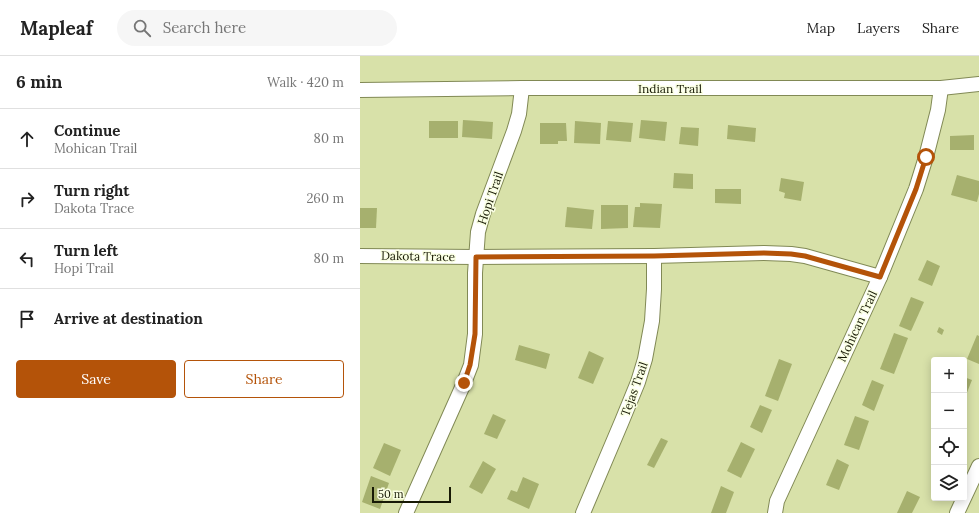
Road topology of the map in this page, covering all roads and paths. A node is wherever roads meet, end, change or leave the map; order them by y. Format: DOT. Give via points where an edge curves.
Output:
graph roads {
  1 [pos="979,84"];
  2 [pos="522,88"];
  3 [pos="940,88"];
  4 [pos="360,90"];
  5 [pos="360,256"];
  6 [pos="654,256"];
  7 [pos="476,257"];
  8 [pos="880,277"];
  9 [pos="979,466"];
  10 [pos="406,513"];
  11 [pos="582,513"];
  12 [pos="775,513"];
  13 [pos="957,513"];
  1 -- 3 [label="street, Indian Trail"];
  2 -- 3 [label="street, Indian Trail"];
  2 -- 4 [label="street, Indian Trail"];
  2 -- 7 [label="street, Hopi Trail" via="514,131 482,214"];
  3 -- 8 [label="street, Mohican Trail" via="938,110 916,189"];
  5 -- 7 [label="street, Dakota Trace"];
  6 -- 7 [label="street, Dakota Trace"];
  6 -- 8 [label="street, Dakota Trace" via="791,254"];
  6 -- 11 [label="street, Tejas Trail" via="652,321 645,359 638,382"];
  7 -- 10 [label="street, Hopi Trail" via="475,334 470,365"];
  8 -- 12 [label="street, Mohican Trail" via="777,501"];
  9 -- 13 [label="street"];
}
